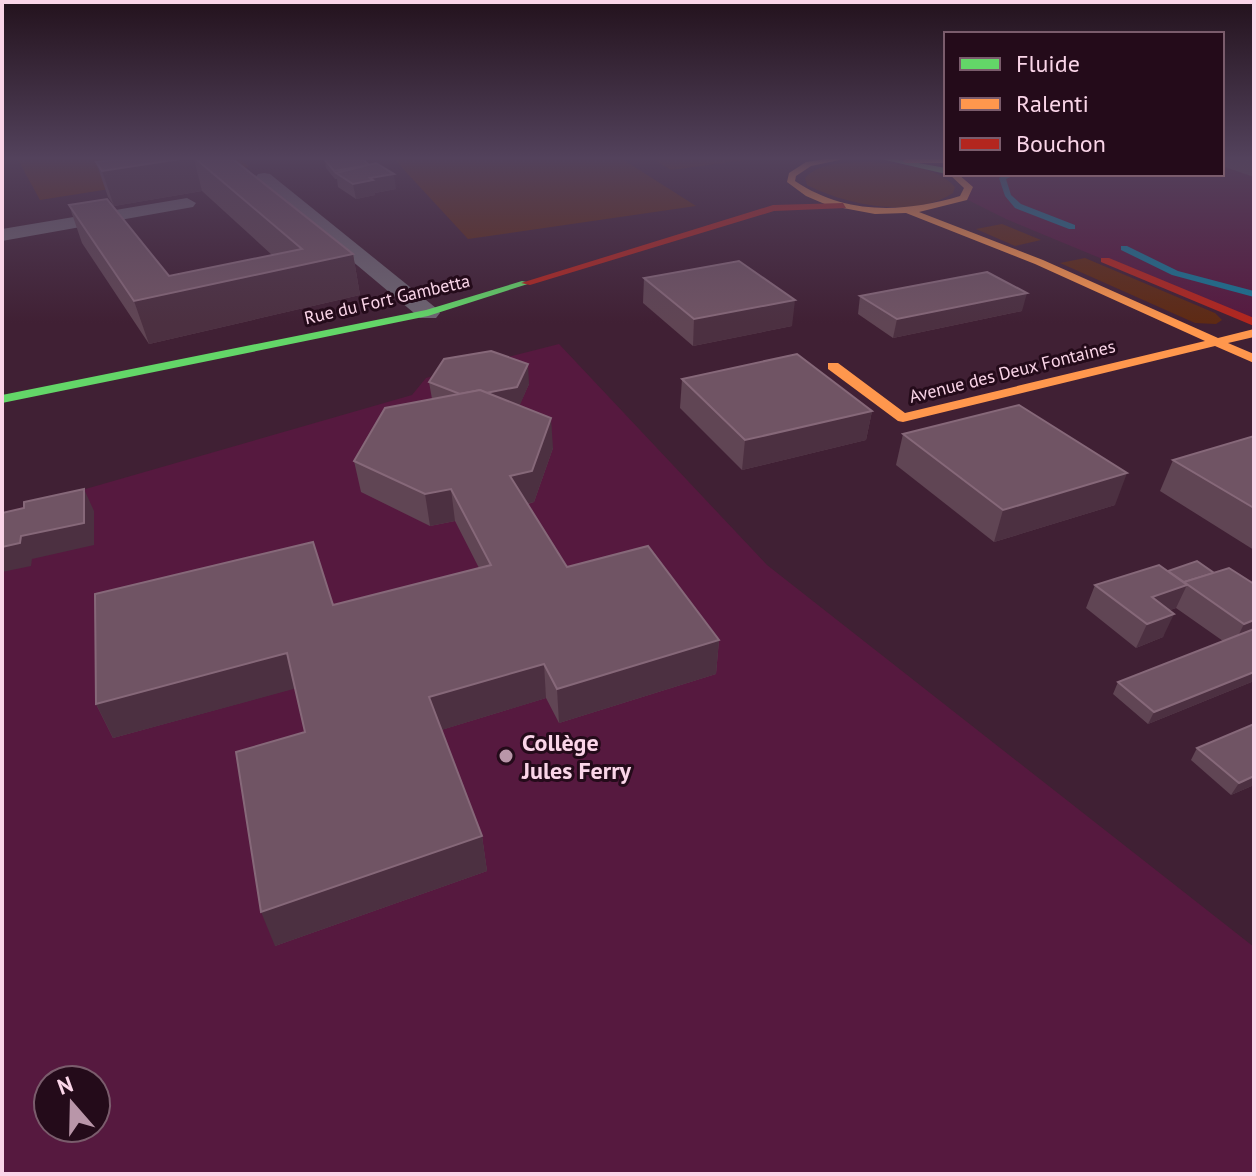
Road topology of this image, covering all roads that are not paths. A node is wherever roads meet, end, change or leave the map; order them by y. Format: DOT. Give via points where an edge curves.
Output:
graph roads {
  1 [pos="124,214"];
  2 [pos="308,214"];
  3 [pos="754,214"];
  4 [pos="916,214"];
  5 [pos="2,235"];
  6 [pos="1088,253"];
  7 [pos="428,313"];
  8 [pos="1254,322"];
  9 [pos="1254,333"];
  10 [pos="1216,342"];
  11 [pos="1254,359"];
  12 [pos="833,366"];
  13 [pos="3,396"];
  1 -- 5 [label="street"];
  2 -- 7 [label="street"];
  3 -- 7 [label="street, Rue du Fort Gambetta"];
  4 -- 10 [label="street"];
  6 -- 8 [label="street"];
  7 -- 13 [label="street, Rue du Fort Gambetta"];
  9 -- 10 [label="street, Avenue des Deux Fontaines"];
  10 -- 11 [label="street"];
  10 -- 12 [label="street, Avenue des Deux Fontaines" via="903,418"];
}
